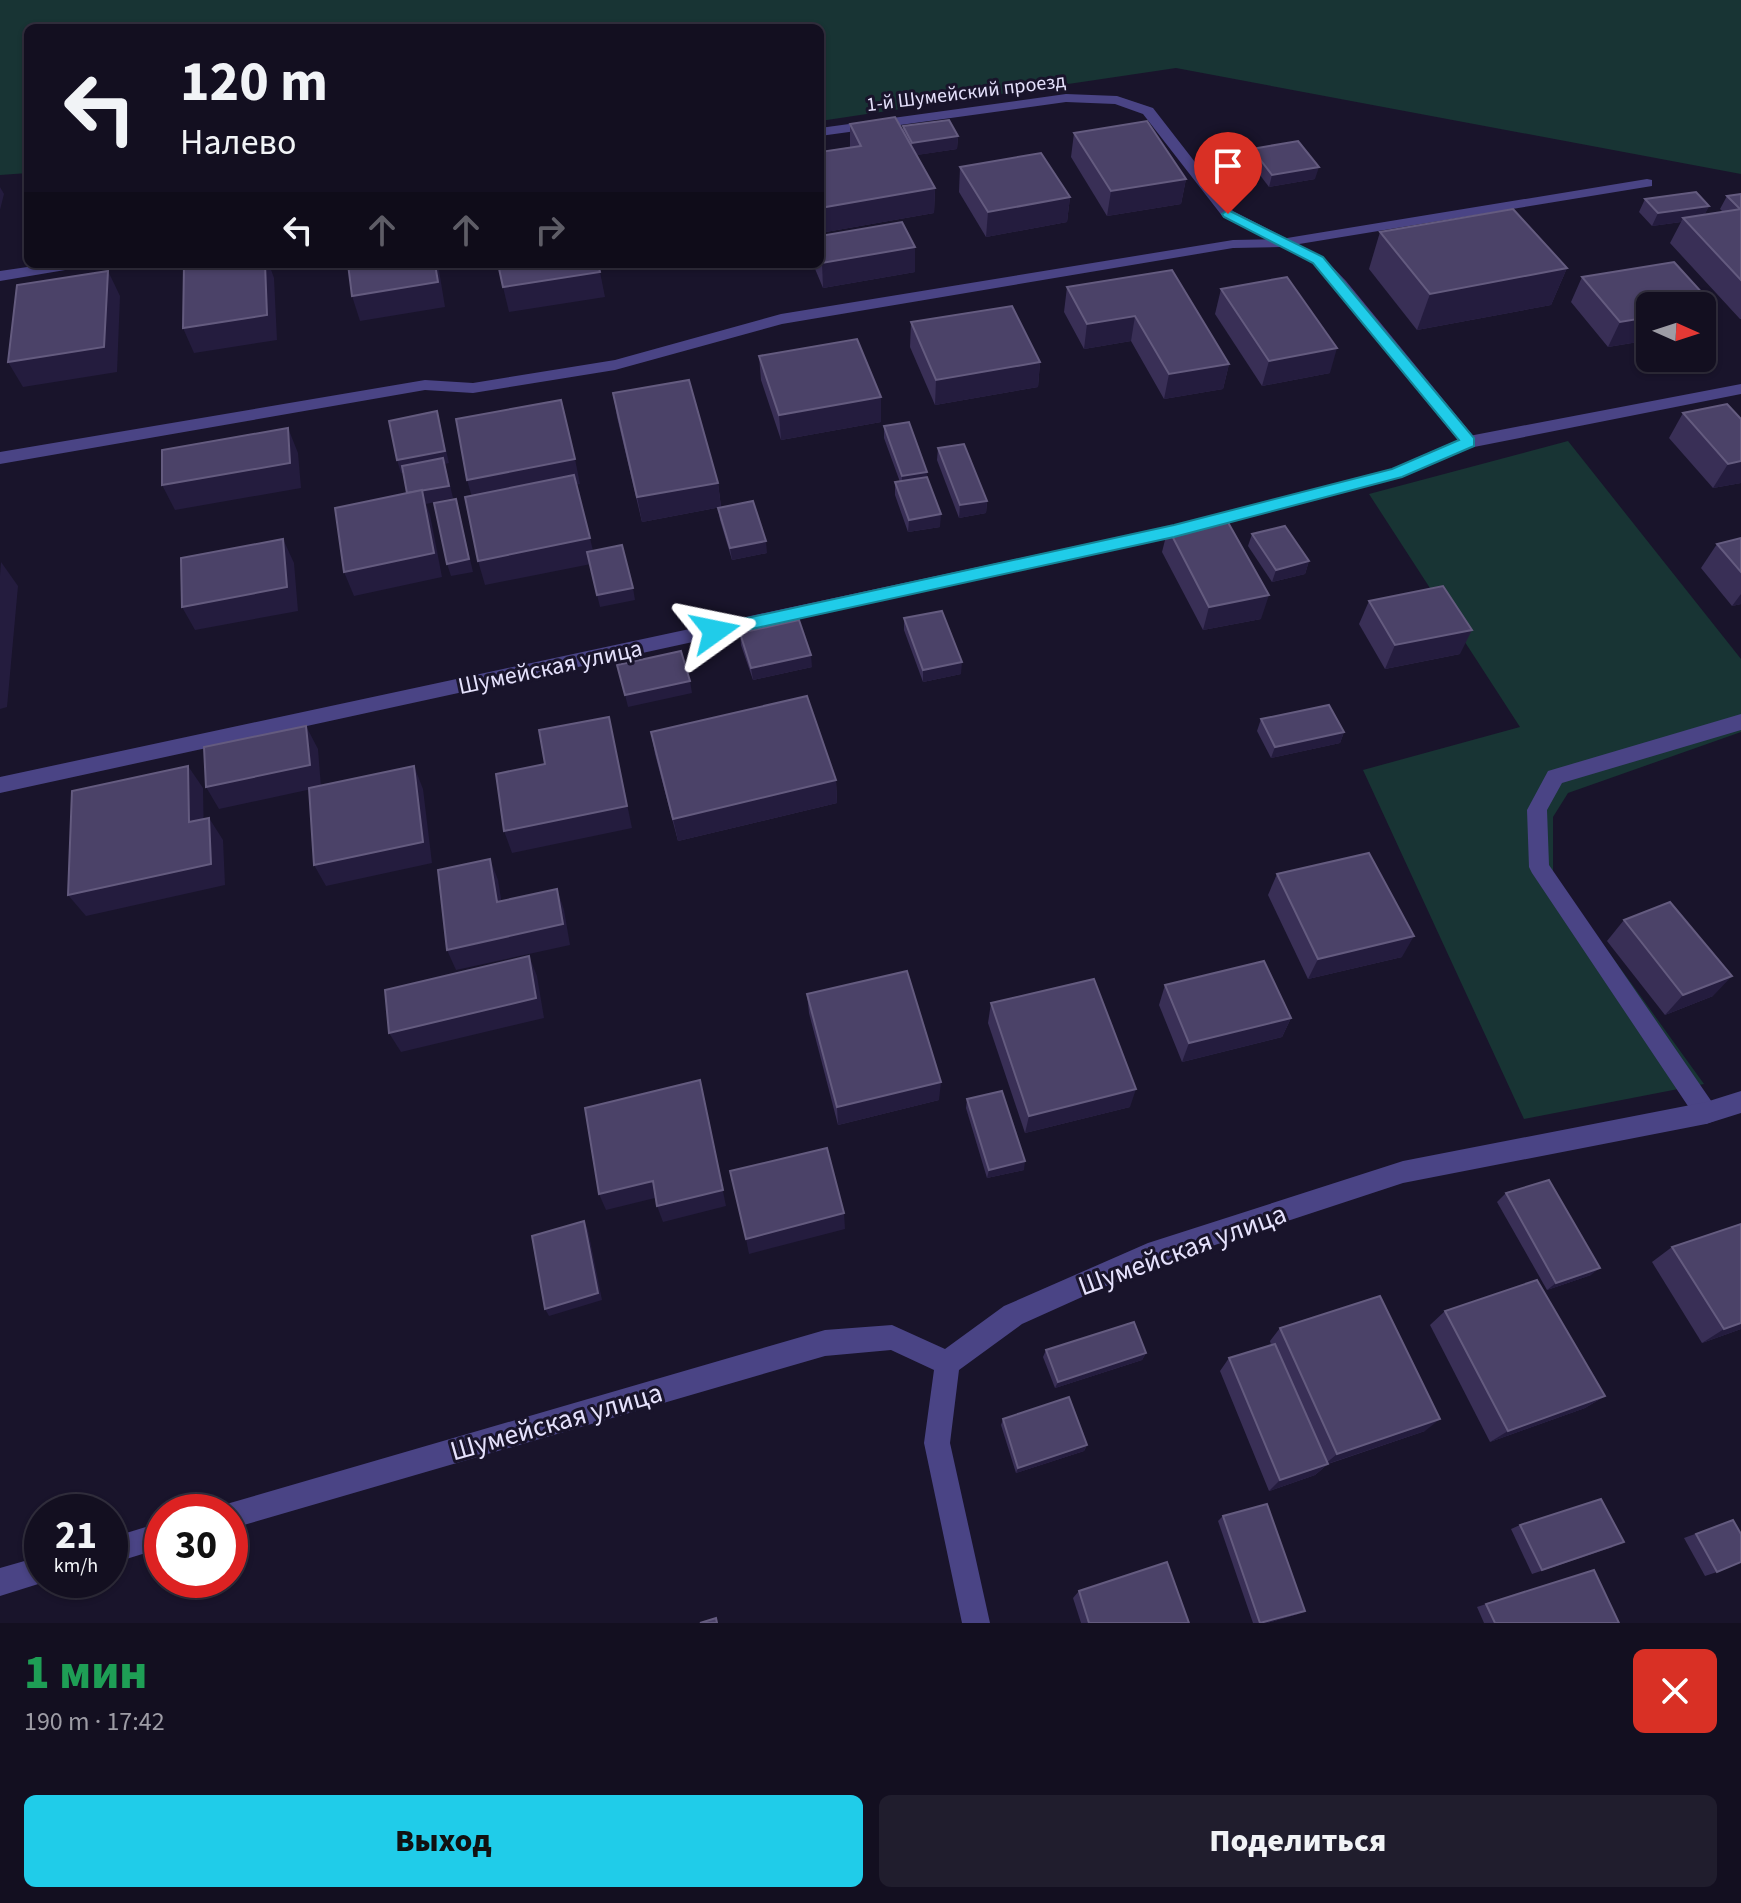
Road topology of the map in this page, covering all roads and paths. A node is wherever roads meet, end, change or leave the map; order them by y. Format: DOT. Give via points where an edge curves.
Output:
graph roads {
  1 [pos="824,131"];
  2 [pos="1647,183"];
  3 [pos="1281,243"];
  4 [pos="51,268"];
  5 [pos="0,276"];
  6 [pos="1741,389"];
  7 [pos="1469,442"];
  8 [pos="0,458"];
  9 [pos="1741,722"];
  10 [pos="0,785"];
  11 [pos="1741,1102"];
  12 [pos="1706,1113"];
  13 [pos="947,1363"];
  14 [pos="248,1511"];
  15 [pos="24,1575"];
  16 [pos="0,1582"];
  17 [pos="976,1623"];
  1 -- 3 [label="street, 1-й Шумейский проезд" via="1066,98 1117,100 1148,111 1228,214"];
  2 -- 3 [label="street"];
  3 -- 7 [label="street" via="1318,260 1341,284"];
  3 -- 8 [label="street" via="1233,244 781,319 615,365 473,388 425,385"];
  4 -- 5 [label="street"];
  6 -- 7 [label="street, Шумейская улица"];
  7 -- 10 [label="street, Шумейская улица" via="1396,473 1174,531"];
  9 -- 12 [label="street" via="1555,777 1537,810 1539,867"];
  11 -- 12 [label="street, Шумейская улица"];
  12 -- 13 [label="street, Шумейская улица" via="1403,1172 1148,1255 1013,1315"];
  13 -- 14 [label="street, Шумейская улица" via="892,1337 825,1343"];
  13 -- 17 [label="street" via="937,1443"];
  15 -- 16 [label="street"];
}
